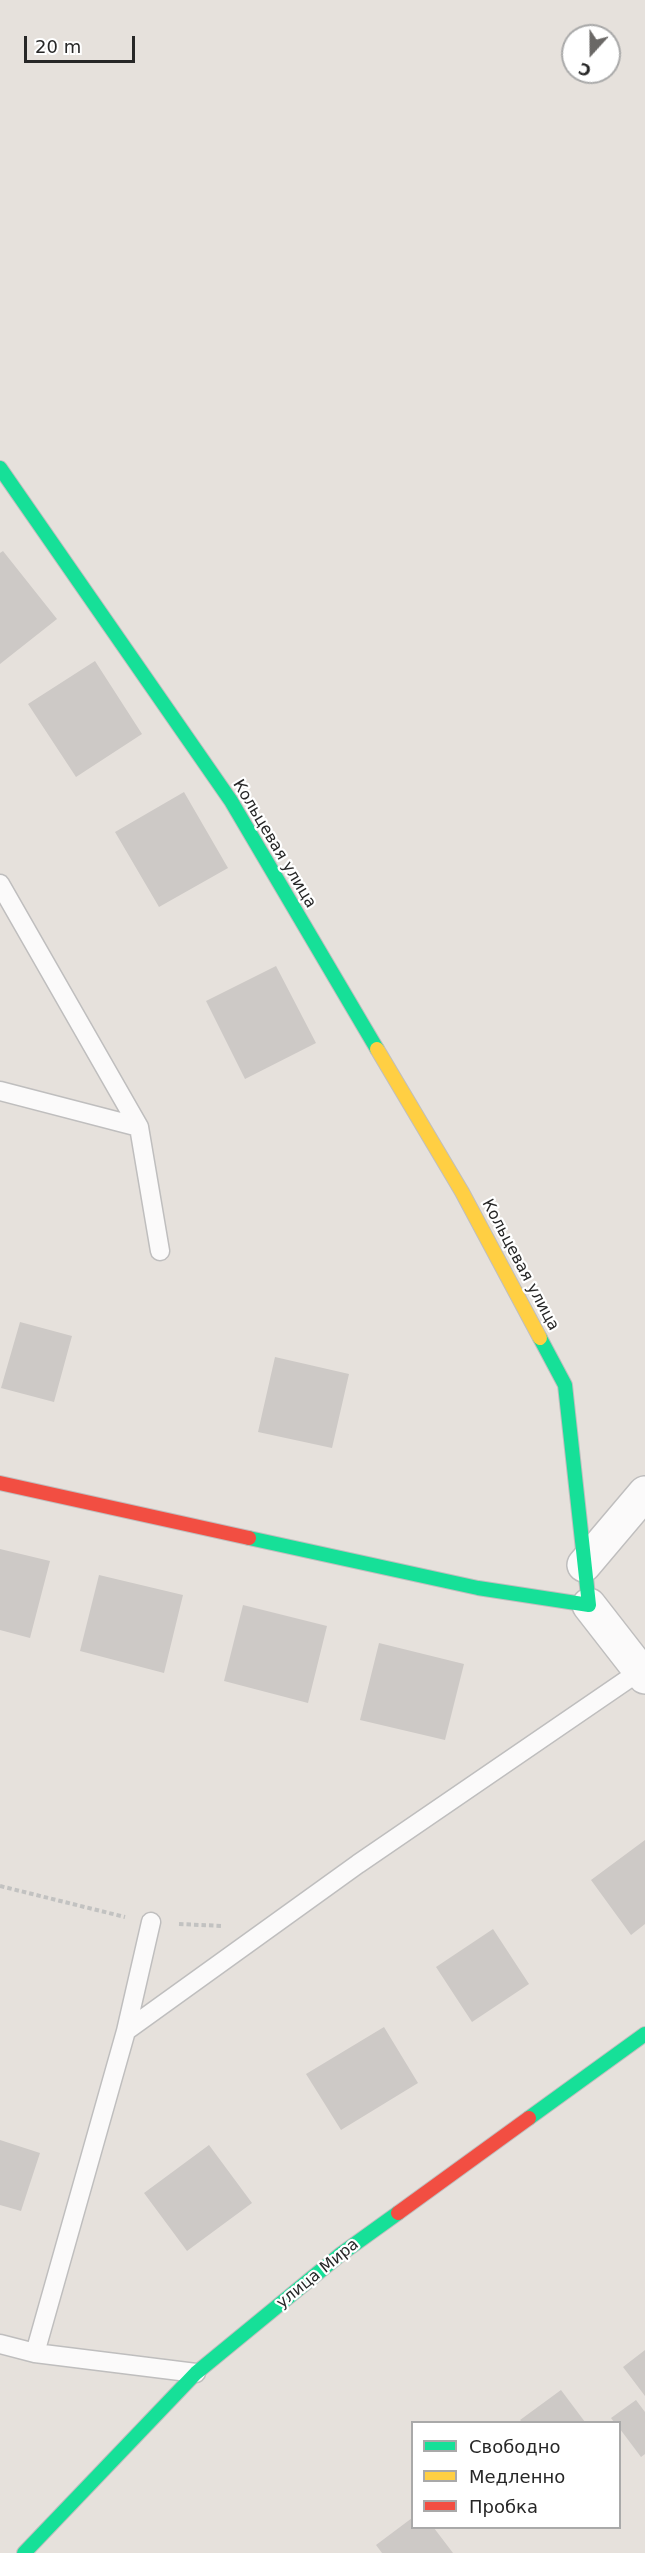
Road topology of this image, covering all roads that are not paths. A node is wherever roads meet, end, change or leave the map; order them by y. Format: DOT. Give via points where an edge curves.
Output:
graph roads {
  1 [pos="0,468"];
  2 [pos="0,884"];
  3 [pos="0,1091"];
  4 [pos="139,1127"];
  5 [pos="160,1251"];
  6 [pos="0,1484"];
  7 [pos="645,1493"];
  8 [pos="584,1565"];
  9 [pos="589,1605"];
  10 [pos="643,1674"];
  11 [pos="151,1922"];
  12 [pos="126,2031"];
  13 [pos="645,2034"];
  14 [pos="0,2344"];
  15 [pos="34,2353"];
  16 [pos="196,2373"];
  17 [pos="24,2553"];
  1 -- 8 [label="street, Кольцевая улица" via="231,801 462,1192 565,1385"];
  2 -- 4 [label="lane"];
  3 -- 4 [label="lane"];
  4 -- 5 [label="lane"];
  6 -- 9 [label="street" via="478,1588"];
  7 -- 8 [label="street"];
  8 -- 9 [label="street, Кольцевая улица"];
  9 -- 10 [label="street"];
  10 -- 12 [label="lane" via="358,1864"];
  11 -- 12 [label="lane"];
  12 -- 15 [label="lane"];
  13 -- 16 [label="street, улица Мира" via="341,2254"];
  14 -- 15 [label="lane"];
  15 -- 16 [label="lane"];
  16 -- 17 [label="street, улица Мира"];
}
